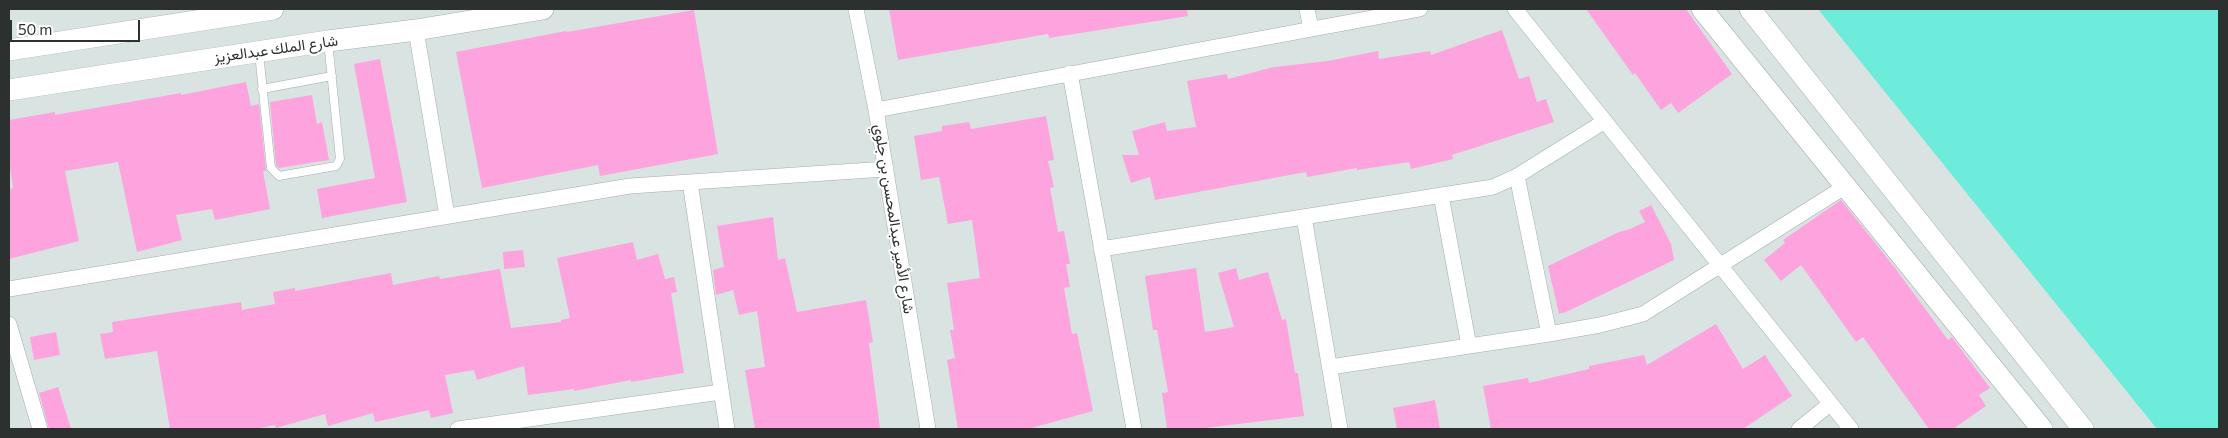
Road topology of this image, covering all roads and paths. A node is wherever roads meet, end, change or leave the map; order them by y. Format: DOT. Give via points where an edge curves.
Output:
graph roads {
  1 [pos="273,9"];
  2 [pos="543,9"];
  3 [pos="856,9"];
  4 [pos="1308,9"];
  5 [pos="1420,9"];
  6 [pos="1515,9"];
  7 [pos="1702,9"];
  8 [pos="1750,9"];
  9 [pos="1312,29"];
  10 [pos="416,30"];
  11 [pos="328,41"];
  12 [pos="9,50"];
  13 [pos="259,51"];
  14 [pos="1070,73"];
  15 [pos="332,76"];
  16 [pos="262,89"];
  17 [pos="9,90"];
  18 [pos="876,110"];
  19 [pos="1605,121"];
  20 [pos="886,169"];
  21 [pos="1517,176"];
  22 [pos="690,182"];
  23 [pos="1846,186"];
  24 [pos="1441,195"];
  25 [pos="447,216"];
  26 [pos="1304,217"];
  27 [pos="1101,249"];
  28 [pos="1720,266"];
  29 [pos="9,289"];
  30 [pos="9,324"];
  31 [pos="1549,334"];
  32 [pos="1468,346"];
  33 [pos="1330,367"];
  34 [pos="721,392"];
  35 [pos="1830,404"];
  36 [pos="521,425"];
  37 [pos="40,429"];
  38 [pos="458,429"];
  39 [pos="727,429"];
  40 [pos="928,429"];
  41 [pos="1134,429"];
  42 [pos="1340,429"];
  43 [pos="1799,429"];
  44 [pos="1851,429"];
  45 [pos="2042,429"];
  46 [pos="2083,429"];
  1 -- 12 [label="street"];
  2 -- 10 [label="street, شارع الملك عبدالعزيز"];
  3 -- 18 [label="street, شارع الأمير عبدالمحسن بن جلوي"];
  4 -- 9 [label="street"];
  5 -- 9 [label="street"];
  6 -- 19 [label="street"];
  7 -- 23 [label="street"];
  8 -- 46 [label="street"];
  9 -- 14 [label="street"];
  10 -- 11 [label="street, شارع الملك عبدالعزيز"];
  10 -- 25 [label="street"];
  11 -- 13 [label="street, شارع الملك عبدالعزيز"];
  11 -- 15 [label="lane"];
  13 -- 16 [label="lane"];
  13 -- 17 [label="street, شارع الملك عبدالعزيز"];
  14 -- 18 [label="street"];
  14 -- 27 [label="street"];
  15 -- 16 [label="lane"];
  15 -- 16 [label="lane" via="340,159 336,166 279,176 271,168"];
  18 -- 20 [label="street, شارع الأمير عبدالمحسن بن جلوي"];
  19 -- 21 [label="street"];
  19 -- 28 [label="street"];
  20 -- 22 [label="street"];
  20 -- 40 [label="street, شارع الأمير عبدالمحسن بن جلوي"];
  21 -- 24 [label="street" via="1493,187"];
  21 -- 31 [label="street"];
  22 -- 25 [label="street" via="630,186"];
  22 -- 34 [label="street"];
  23 -- 28 [label="street"];
  23 -- 45 [label="street"];
  24 -- 26 [label="street"];
  24 -- 32 [label="street"];
  25 -- 29 [label="street"];
  26 -- 27 [label="street"];
  26 -- 33 [label="street"];
  27 -- 41 [label="street"];
  28 -- 31 [label="street" via="1643,314"];
  28 -- 35 [label="street"];
  30 -- 37 [label="street"];
  31 -- 32 [label="street"];
  32 -- 33 [label="street"];
  33 -- 42 [label="street"];
  34 -- 36 [label="street"];
  34 -- 39 [label="street"];
  35 -- 43 [label="street"];
  35 -- 44 [label="street"];
  36 -- 38 [label="street"];
}
